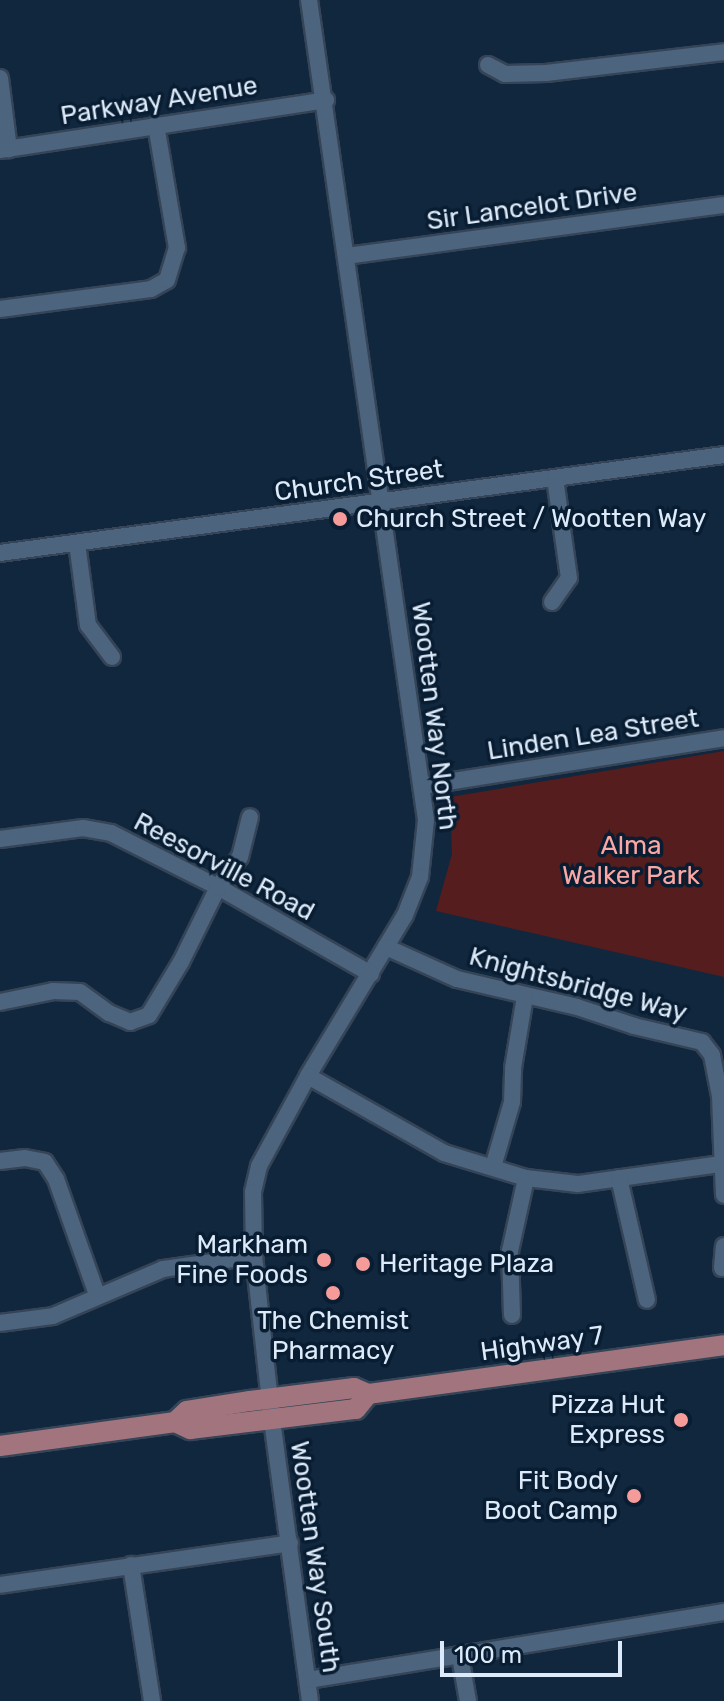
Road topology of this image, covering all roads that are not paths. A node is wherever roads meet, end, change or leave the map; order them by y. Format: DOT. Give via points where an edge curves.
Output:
graph roads {
  1 [pos="309,0"];
  2 [pos="724,52"];
  3 [pos="488,65"];
  4 [pos="0,78"];
  5 [pos="326,100"];
  6 [pos="156,125"];
  7 [pos="4,150"];
  8 [pos="724,205"];
  9 [pos="346,256"];
  10 [pos="0,309"];
  11 [pos="724,455"];
  12 [pos="555,478"];
  13 [pos="381,502"];
  14 [pos="77,543"];
  15 [pos="0,553"];
  16 [pos="552,602"];
  17 [pos="112,657"];
  18 [pos="724,738"];
  19 [pos="422,786"];
  20 [pos="250,817"];
  21 [pos="0,839"];
  22 [pos="218,887"];
  23 [pos="386,947"];
  24 [pos="371,974"];
  25 [pos="525,996"];
  26 [pos="0,1002"];
  27 [pos="308,1076"];
  28 [pos="0,1161"];
  29 [pos="721,1164"];
  30 [pos="493,1167"];
  31 [pos="526,1178"];
  32 [pos="619,1178"];
  33 [pos="724,1195"];
  34 [pos="724,1246"];
  35 [pos="254,1256"];
  36 [pos="722,1268"];
  37 [pos="97,1295"];
  38 [pos="647,1300"];
  39 [pos="512,1315"];
  40 [pos="0,1323"];
  41 [pos="724,1345"];
  42 [pos="271,1410"];
  43 [pos="0,1446"];
  44 [pos="290,1543"];
  45 [pos="131,1565"];
  46 [pos="0,1585"];
  47 [pos="724,1612"];
  48 [pos="460,1656"];
  49 [pos="308,1680"];
  50 [pos="152,1701"];
  51 [pos="310,1701"];
  52 [pos="468,1701"];
  1 -- 5 [label="street, Wootten Way North"];
  2 -- 3 [label="street" via="546,73 505,74"];
  4 -- 7 [label="street"];
  5 -- 6 [label="street, Parkway Avenue"];
  5 -- 9 [label="street, Wootten Way North"];
  6 -- 7 [label="street, Parkway Avenue"];
  6 -- 10 [label="street" via="177,248 167,280 151,289"];
  8 -- 9 [label="street, Sir Lancelot Drive"];
  9 -- 13 [label="street, Wootten Way North"];
  11 -- 12 [label="street, Church Street"];
  12 -- 13 [label="street, Church Street"];
  12 -- 16 [label="street" via="569,578"];
  13 -- 14 [label="street, Church Street"];
  13 -- 19 [label="street, Wootten Way North"];
  14 -- 15 [label="street, Church Street"];
  14 -- 17 [label="street" via="88,625"];
  18 -- 19 [label="street, Linden Lea Street"];
  19 -- 23 [label="street, Wootten Way North" via="426,820 420,877"];
  20 -- 22 [label="street" via="240,857"];
  21 -- 22 [label="street, Reesorville Road" via="83,828 111,833"];
  22 -- 24 [label="street, Reesorville Road"];
  22 -- 26 [label="street" via="149,1015 130,1022 80,992 53,991"];
  23 -- 24 [label="street, Wootten Way North"];
  23 -- 25 [label="street, Knightsbridge Way" via="457,979"];
  24 -- 27 [label="street, Wootten Way North"];
  25 -- 29 [label="street, Knightsbridge Way" via="702,1042 712,1055 720,1096"];
  25 -- 30 [label="street" via="512,1102"];
  27 -- 30 [label="street" via="444,1153"];
  27 -- 35 [label="street, Wootten Way North" via="259,1166 251,1215"];
  28 -- 37 [label="street" via="45,1162 56,1179"];
  29 -- 32 [label="street"];
  29 -- 33 [label="street, Knightsbridge Way"];
  30 -- 31 [label="street"];
  31 -- 32 [label="street" via="578,1184"];
  31 -- 39 [label="street" via="510,1251"];
  32 -- 38 [label="street"];
  34 -- 36 [label="street"];
  35 -- 37 [label="street" via="163,1269"];
  35 -- 42 [label="street, Wootten Way North"];
  37 -- 40 [label="street" via="53,1316"];
  41 -- 42 [label="main road, Highway 7" via="368,1394 356,1409"];
  42 -- 43 [label="main road, Highway 7" via="190,1429 175,1422"];
  42 -- 44 [label="street, Wootten Way South"];
  44 -- 45 [label="street"];
  44 -- 49 [label="street, Wootten Way South"];
  45 -- 46 [label="street"];
  45 -- 50 [label="street"];
  47 -- 48 [label="street"];
  48 -- 49 [label="street"];
  48 -- 52 [label="street"];
  49 -- 51 [label="street, Wootten Way South"];
}
